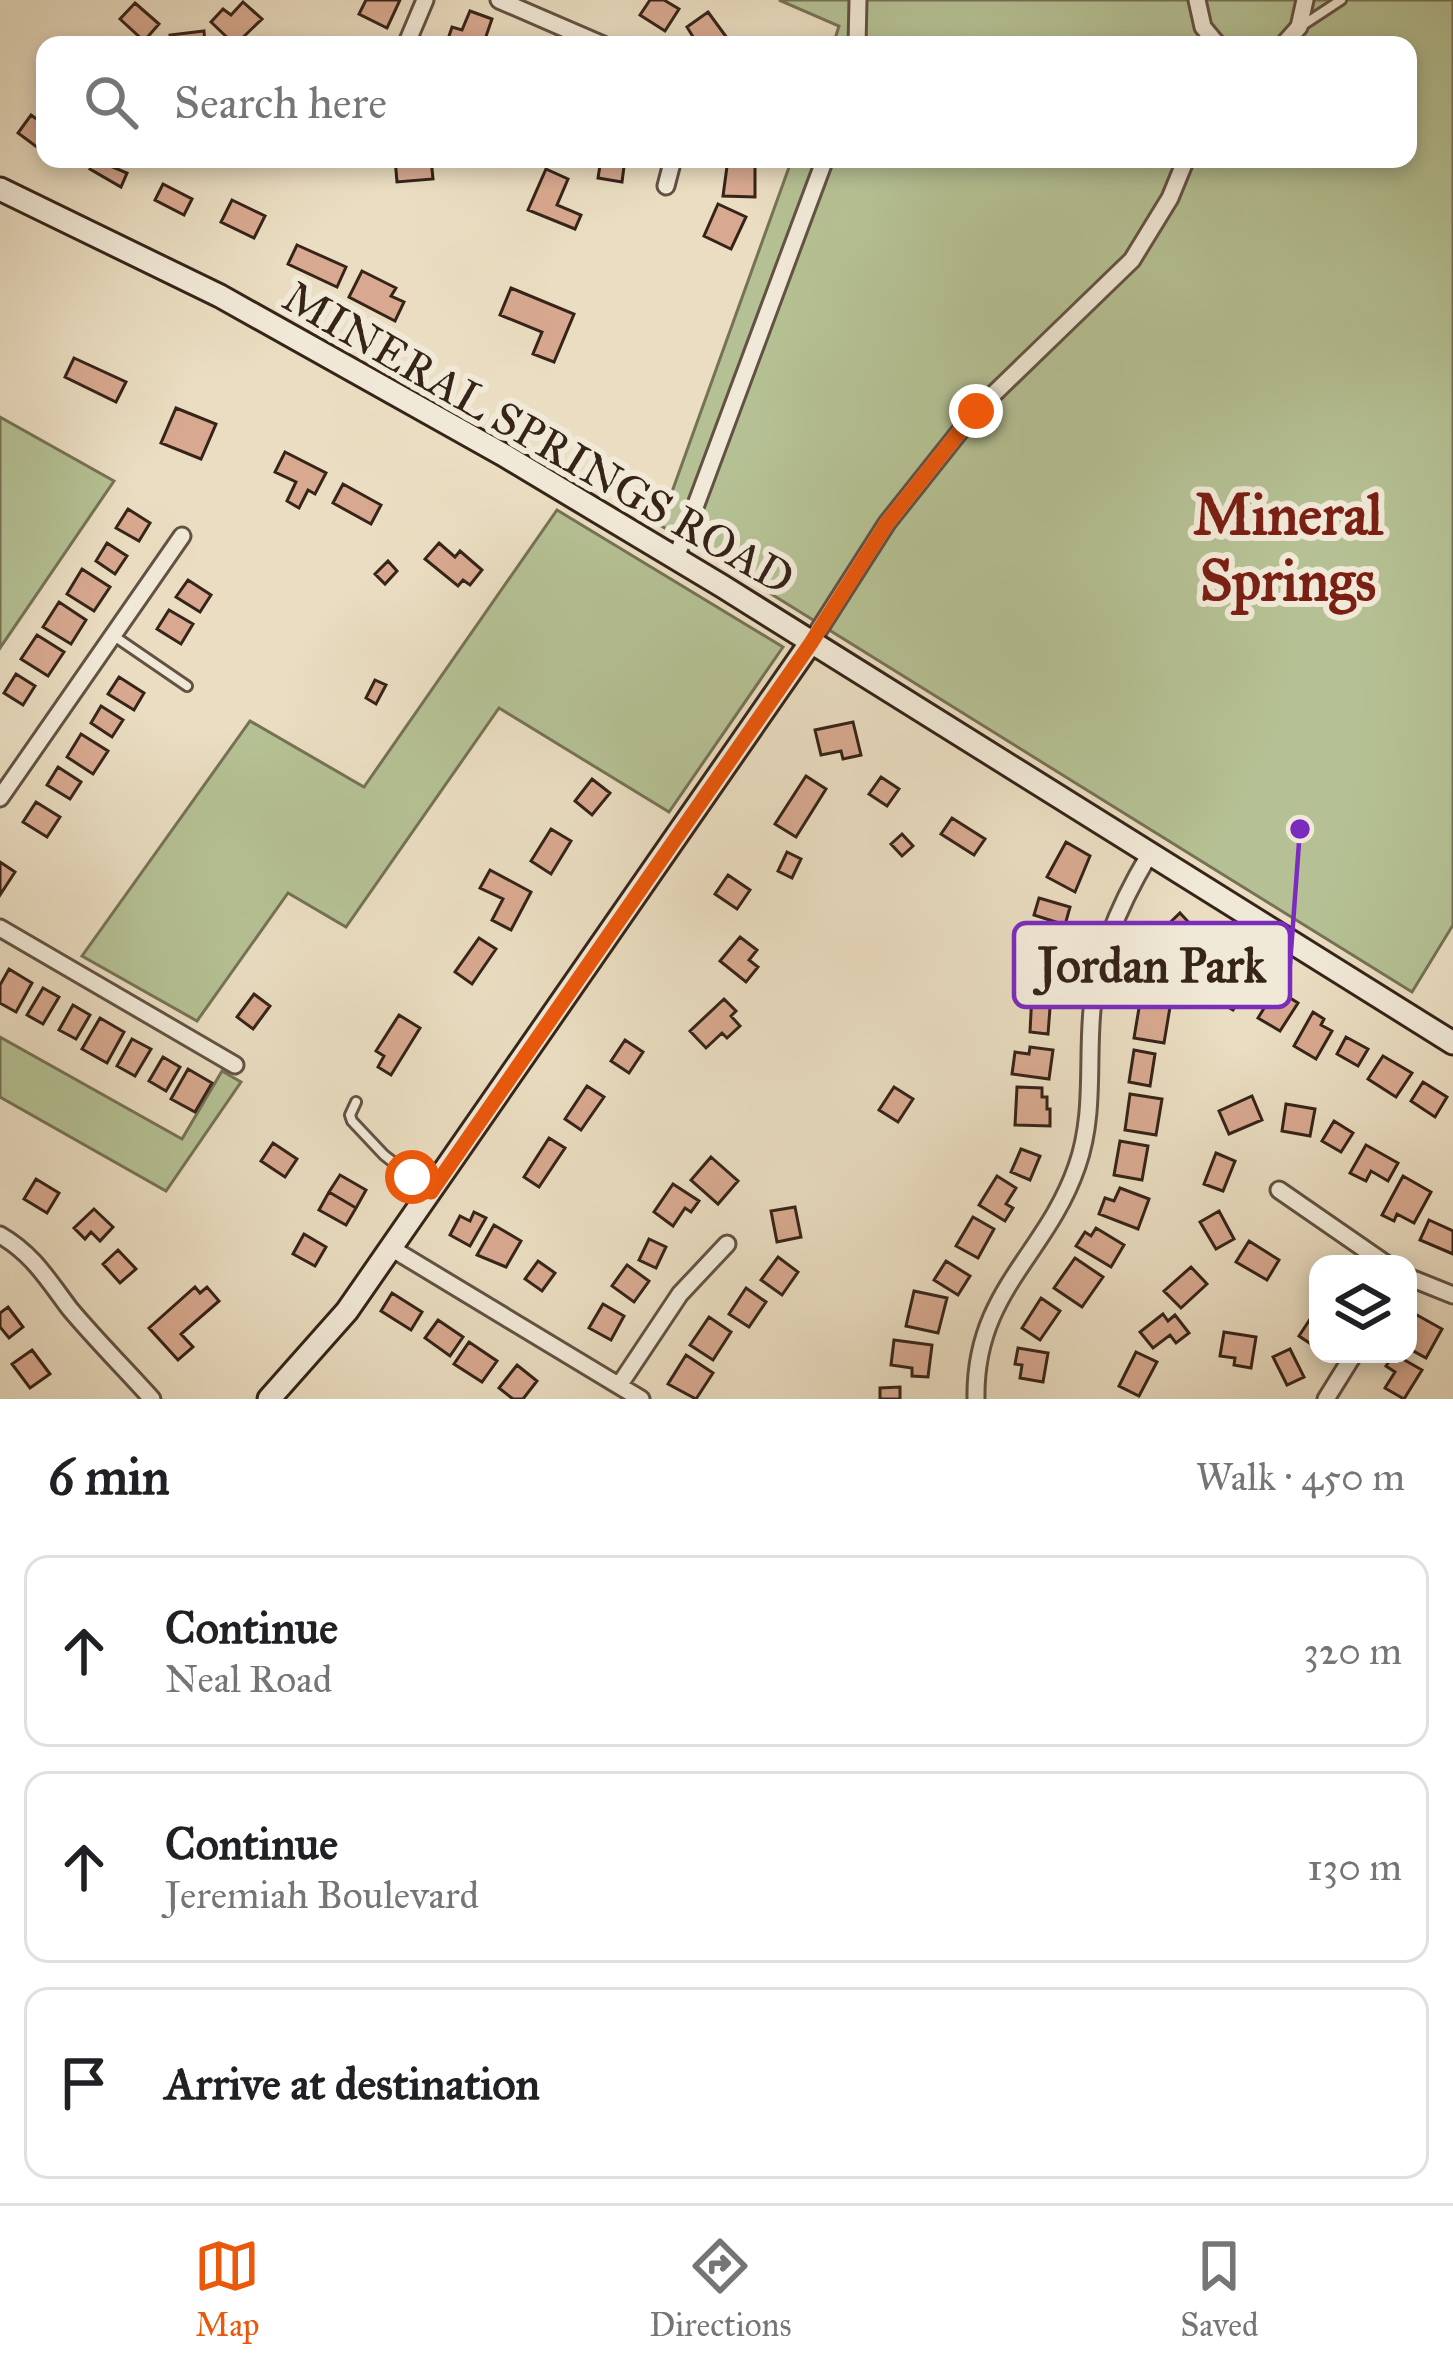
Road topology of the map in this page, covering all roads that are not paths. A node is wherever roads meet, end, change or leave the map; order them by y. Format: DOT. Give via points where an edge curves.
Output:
graph roads {
  1 [pos="425,0"];
  2 [pos="499,0"];
  3 [pos="858,0"];
  4 [pos="1197,0"];
  5 [pos="1305,0"];
  6 [pos="1341,0"];
  7 [pos="1299,27"];
  8 [pos="410,36"];
  9 [pos="582,36"];
  10 [pos="857,36"];
  11 [pos="1210,36"];
  12 [pos="1291,36"];
  13 [pos="671,168"];
  14 [pos="821,168"];
  15 [pos="1182,168"];
  16 [pos="666,186"];
  17 [pos="0,189"];
  18 [pos="182,536"];
  19 [pos="676,558"];
  20 [pos="112,635"];
  21 [pos="811,643"];
  22 [pos="187,686"];
  23 [pos="0,798"];
  24 [pos="1149,855"];
  25 [pos="0,928"];
  26 [pos="1453,1043"];
  27 [pos="235,1065"];
  28 [pos="356,1102"];
  29 [pos="1279,1190"];
  30 [pos="431,1192"];
  31 [pos="0,1235"];
  32 [pos="728,1244"];
  33 [pos="391,1249"];
  34 [pos="1373,1255"];
  35 [pos="1417,1281"];
  36 [pos="1453,1295"];
  37 [pos="1348,1363"];
  38 [pos="620,1384"];
  39 [pos="152,1399"];
  40 [pos="269,1399"];
  41 [pos="640,1399"];
  42 [pos="976,1399"];
  43 [pos="1326,1399"];
  1 -- 8 [label="street"];
  2 -- 9 [label="street"];
  3 -- 10 [label="street"];
  4 -- 11 [label="street"];
  5 -- 7 [label="street"];
  6 -- 7 [label="lane"];
  7 -- 12 [label="street"];
  13 -- 16 [label="street"];
  14 -- 19 [label="street"];
  15 -- 21 [label="street" via="1132,260 976,411 887,523"];
  17 -- 19 [label="street, MINERAL SPRINGS ROAD" via="311,345"];
  18 -- 20 [label="street"];
  19 -- 21 [label="street, MINERAL SPRINGS ROAD"];
  20 -- 22 [label="lane"];
  20 -- 23 [label="street"];
  21 -- 24 [label="street, MINERAL SPRINGS ROAD"];
  21 -- 30 [label="street"];
  24 -- 26 [label="street, MINERAL SPRINGS ROAD"];
  24 -- 42 [label="street" via="1119,910 1095,986 1080,1157 1063,1201 991,1311"];
  25 -- 27 [label="street"];
  28 -- 30 [label="lane" via="352,1121"];
  29 -- 34 [label="street"];
  30 -- 33 [label="street"];
  31 -- 39 [label="street" via="41,1268"];
  32 -- 38 [label="street" via="680,1294"];
  33 -- 38 [label="street"];
  33 -- 40 [label="street"];
  35 -- 36 [label="street"];
  37 -- 43 [label="street"];
  38 -- 41 [label="street"];
}
